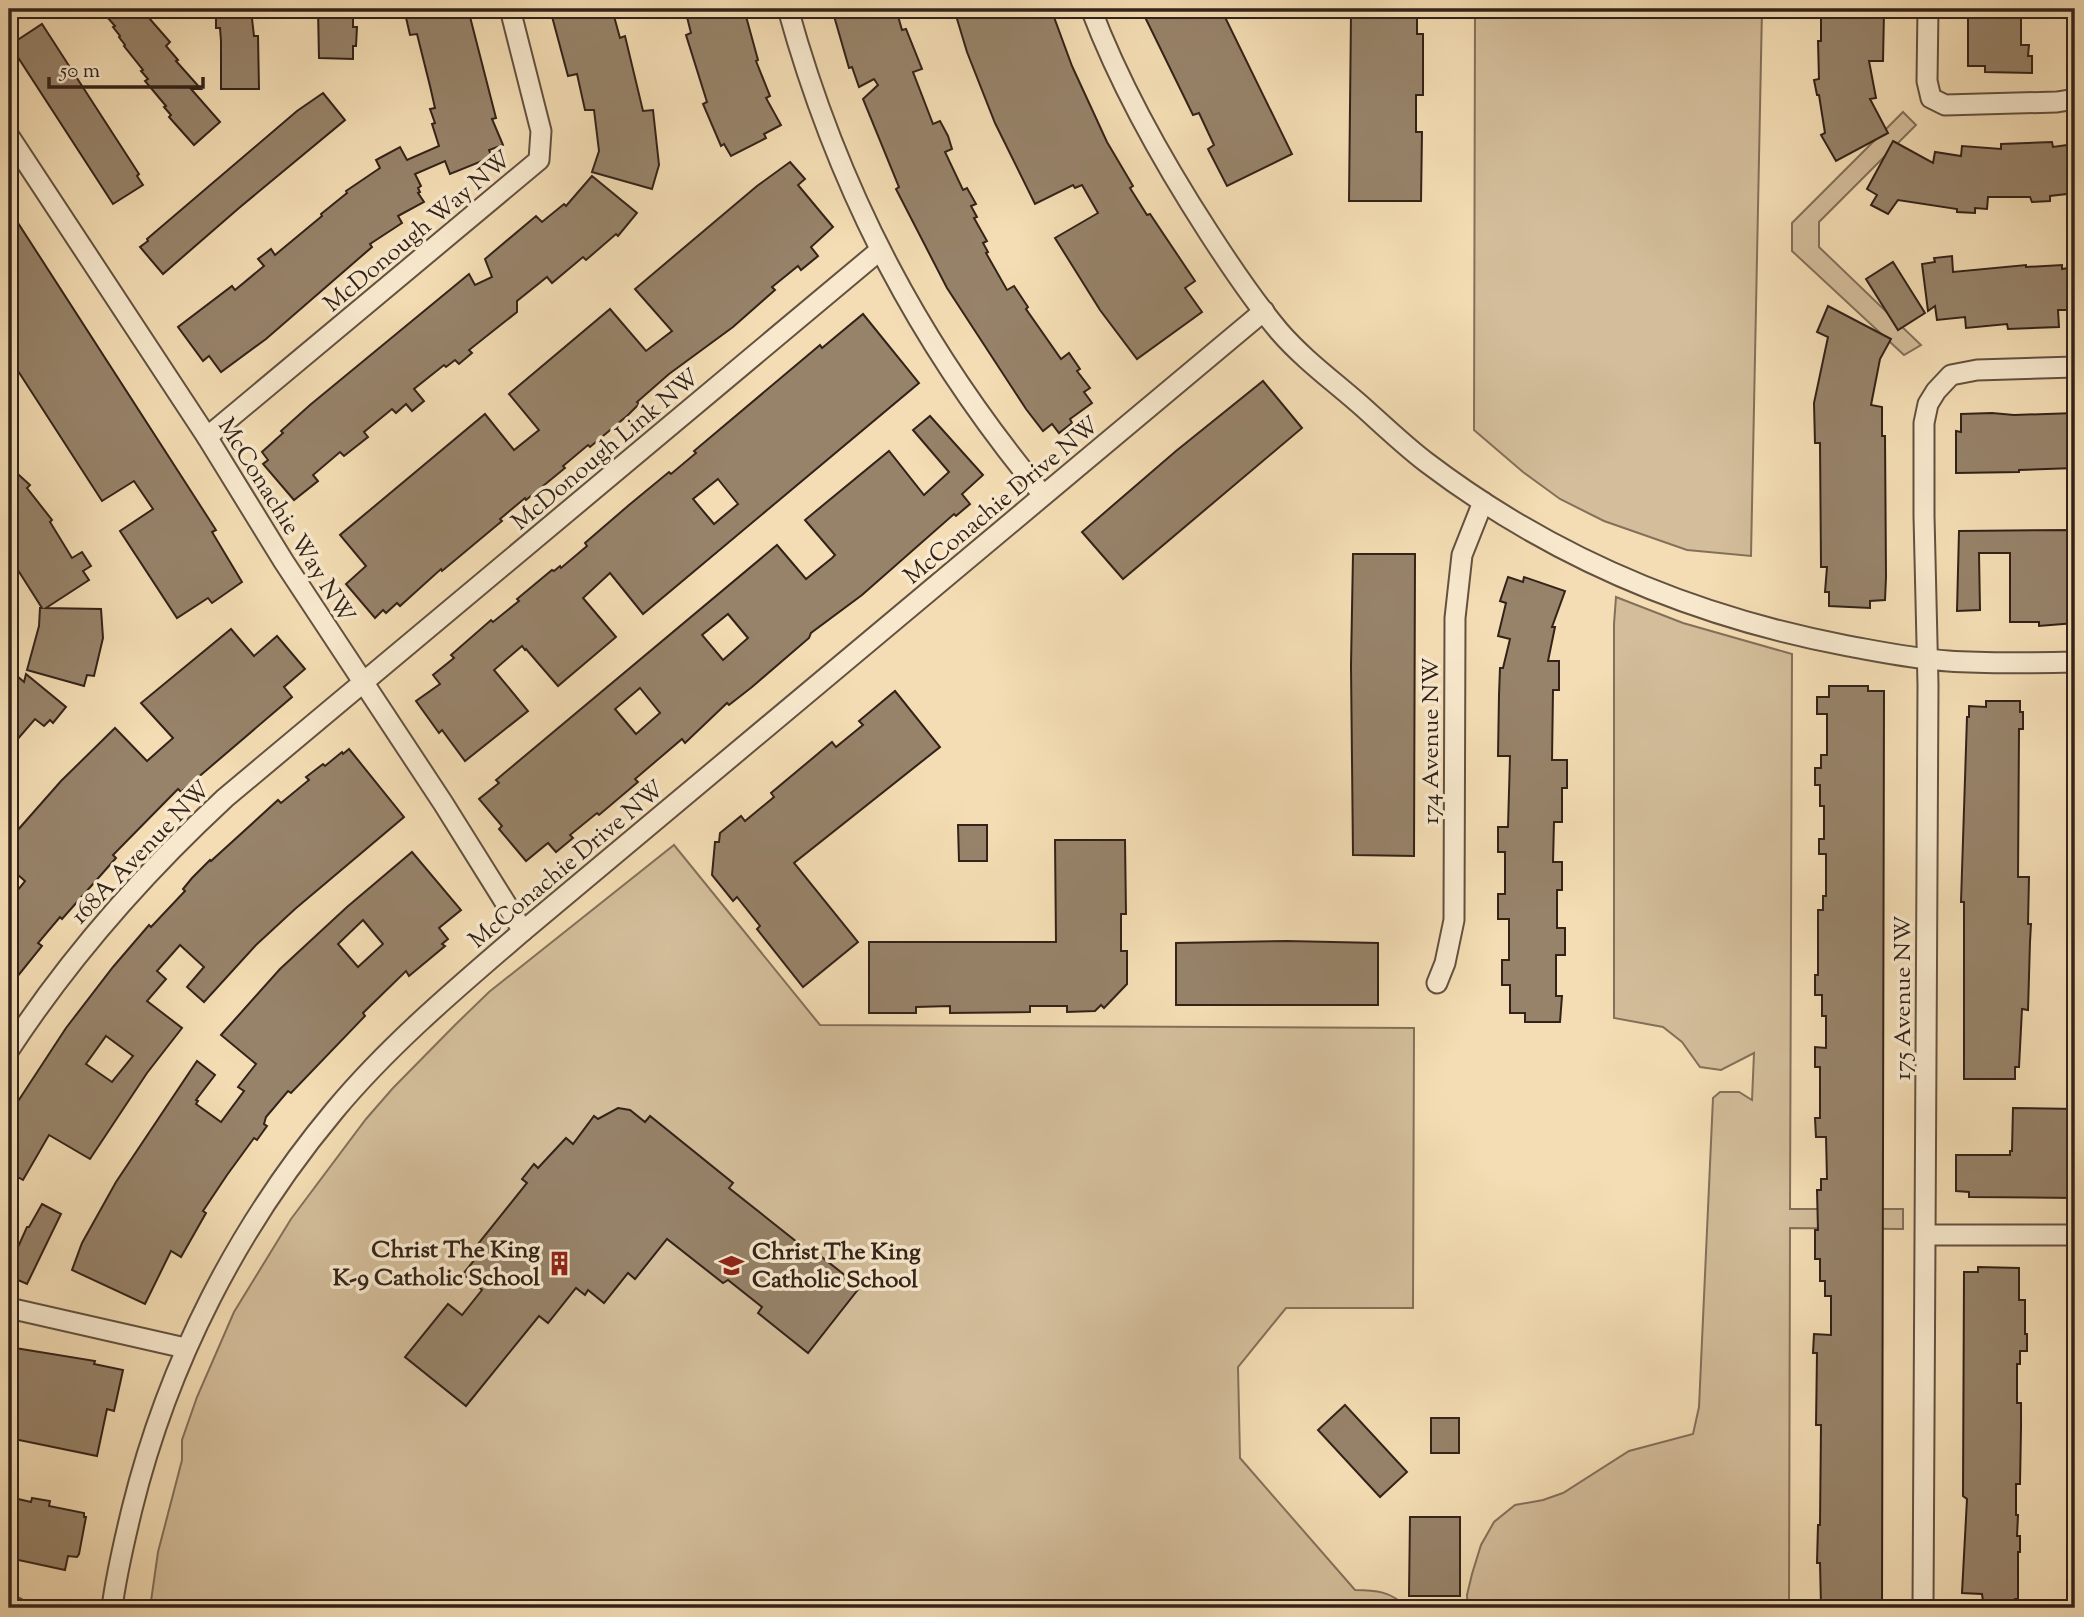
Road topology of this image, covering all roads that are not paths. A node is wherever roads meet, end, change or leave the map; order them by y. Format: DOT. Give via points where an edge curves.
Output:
graph roads {
  1 [pos="510,9"];
  2 [pos="788,9"];
  3 [pos="1091,9"];
  4 [pos="1928,9"];
  5 [pos="2075,99"];
  6 [pos="9,136"];
  7 [pos="879,251"];
  8 [pos="1264,312"];
  9 [pos="2075,367"];
  10 [pos="207,437"];
  11 [pos="1043,495"];
  12 [pos="1483,502"];
  13 [pos="1927,659"];
  14 [pos="2075,662"];
  15 [pos="363,683"];
  16 [pos="523,930"];
  17 [pos="1437,983"];
  18 [pos="9,1050"];
  19 [pos="1926,1235"];
  20 [pos="2075,1235"];
  21 [pos="9,1308"];
  22 [pos="185,1348"];
  23 [pos="9,1607"];
  24 [pos="16,1608"];
  25 [pos="112,1608"];
  26 [pos="1923,1608"];
  1 -- 10 [label="street, McDonough Way NW" via="541,131 539,160"];
  2 -- 7 [label="street" via="831,141"];
  3 -- 8 [label="street" via="1110,58 1182,192"];
  4 -- 5 [label="street" via="1931,98 1945,105"];
  6 -- 10 [label="street, McConachie Way NW"];
  7 -- 11 [label="street" via="954,376"];
  7 -- 15 [label="street, McDonough Link NW"];
  8 -- 11 [label="street, McConachie Drive NW"];
  8 -- 12 [label="street" via="1300,352 1424,461"];
  9 -- 13 [label="street, 175 Avenue NW" via="1951,375 1928,404 1924,423"];
  10 -- 15 [label="street, McConachie Way NW"];
  11 -- 16 [label="street, McConachie Drive NW"];
  12 -- 13 [label="street" via="1610,573 1686,604 1801,637"];
  12 -- 17 [label="street, 174 Avenue NW" via="1459,574 1454,640 1454,920"];
  13 -- 14 [label="street"];
  13 -- 19 [label="street, 175 Avenue NW"];
  15 -- 16 [label="street, McConachie Way NW"];
  15 -- 18 [label="street, 168A Avenue NW" via="180,839 48,991"];
  16 -- 22 [label="street, McConachie Drive NW" via="408,1034 335,1110 261,1208"];
  19 -- 20 [label="street"];
  19 -- 26 [label="street, 175 Avenue NW"];
  21 -- 22 [label="street"];
  22 -- 25 [label="street, McConachie Drive NW" via="138,1483"];
  23 -- 24 [label="street"];
}
